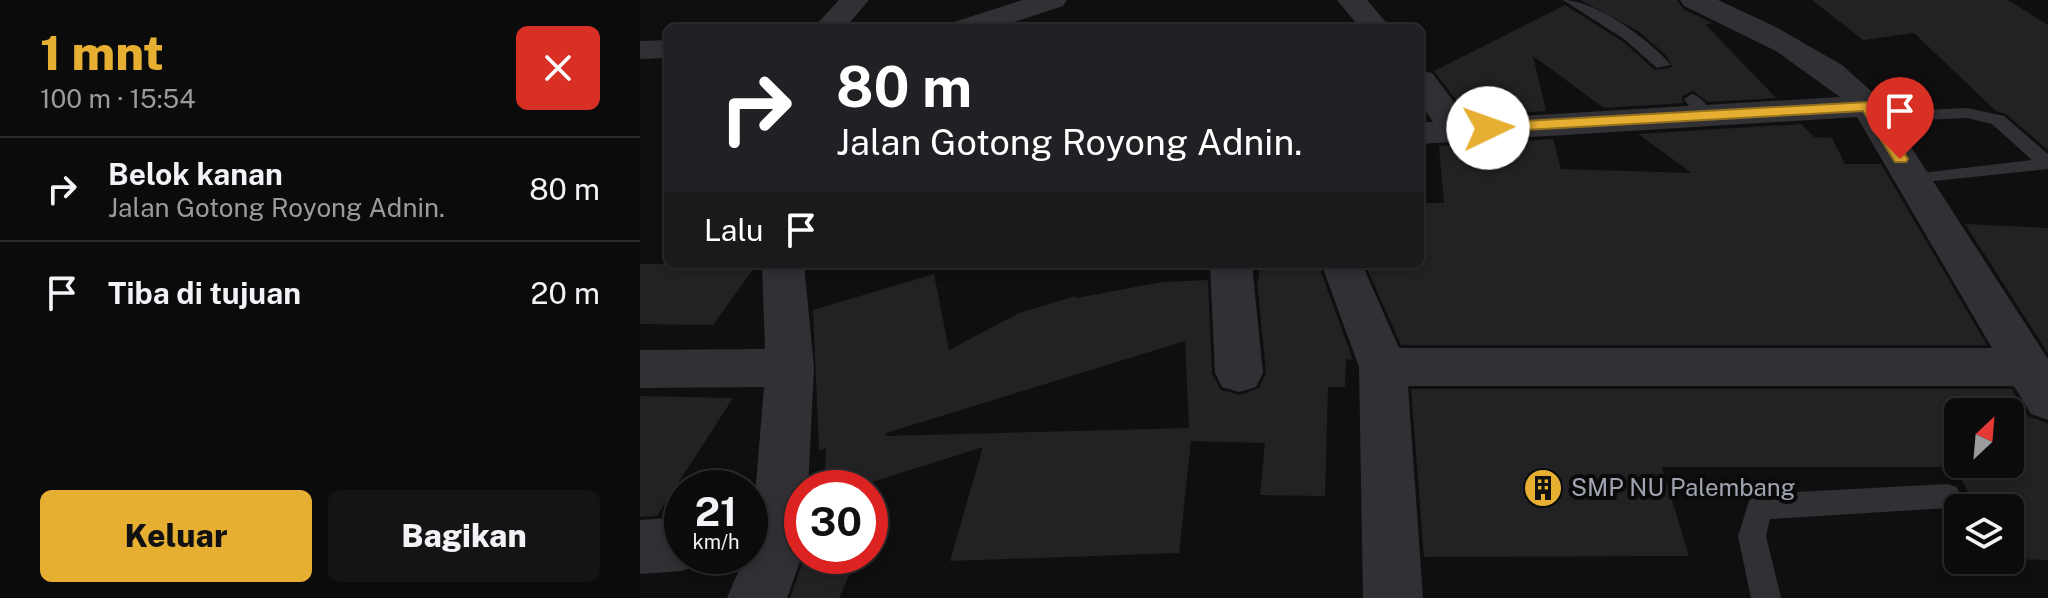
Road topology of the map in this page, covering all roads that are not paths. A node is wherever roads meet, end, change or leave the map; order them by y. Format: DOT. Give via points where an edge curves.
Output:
graph roads {
  1 [pos="855,0"];
  2 [pos="1053,0"];
  3 [pos="1351,0"];
  4 [pos="1570,0"];
  5 [pos="1694,0"];
  6 [pos="830,24"];
  7 [pos="978,24"];
  8 [pos="1372,24"];
  9 [pos="664,49"];
  10 [pos="640,50"];
  11 [pos="1663,65"];
  12 [pos="1424,91"];
  13 [pos="1871,111"];
  14 [pos="1438,131"];
  15 [pos="1913,180"];
  16 [pos="783,268"];
  17 [pos="1231,268"];
  18 [pos="1345,271"];
  19 [pos="1383,367"];
  20 [pos="790,368"];
  21 [pos="640,369"];
  22 [pos="1239,373"];
  23 [pos="2038,383"];
  24 [pos="1944,496"];
  25 [pos="768,513"];
  26 [pos="664,545"];
  27 [pos="640,547"];
  28 [pos="768,551"];
  29 [pos="768,572"];
  30 [pos="767,574"];
  31 [pos="757,598"];
  32 [pos="1393,598"];
  33 [pos="1766,598"];
  1 -- 6 [label="street"];
  2 -- 7 [label="street"];
  3 -- 8 [label="street"];
  4 -- 11 [label="lane" via="1629,36"];
  5 -- 13 [label="street" via="1811,60 1850,87"];
  9 -- 10 [label="street"];
  12 -- 14 [label="street"];
  13 -- 14 [label="street" via="1698,107"];
  13 -- 15 [label="street"];
  13 -- 15 [label="lane" via="1967,113 1998,120 2042,159 2041,165"];
  15 -- 23 [label="street"];
  16 -- 20 [label="street"];
  17 -- 22 [label="street"];
  18 -- 19 [label="street"];
  19 -- 23 [label="street"];
  19 -- 32 [label="street"];
  20 -- 21 [label="street"];
  20 -- 25 [label="street"];
  24 -- 33 [label="lane" via="1760,507 1752,536"];
  26 -- 27 [label="street"];
  28 -- 29 [label="street"];
  30 -- 31 [label="street"];
}
